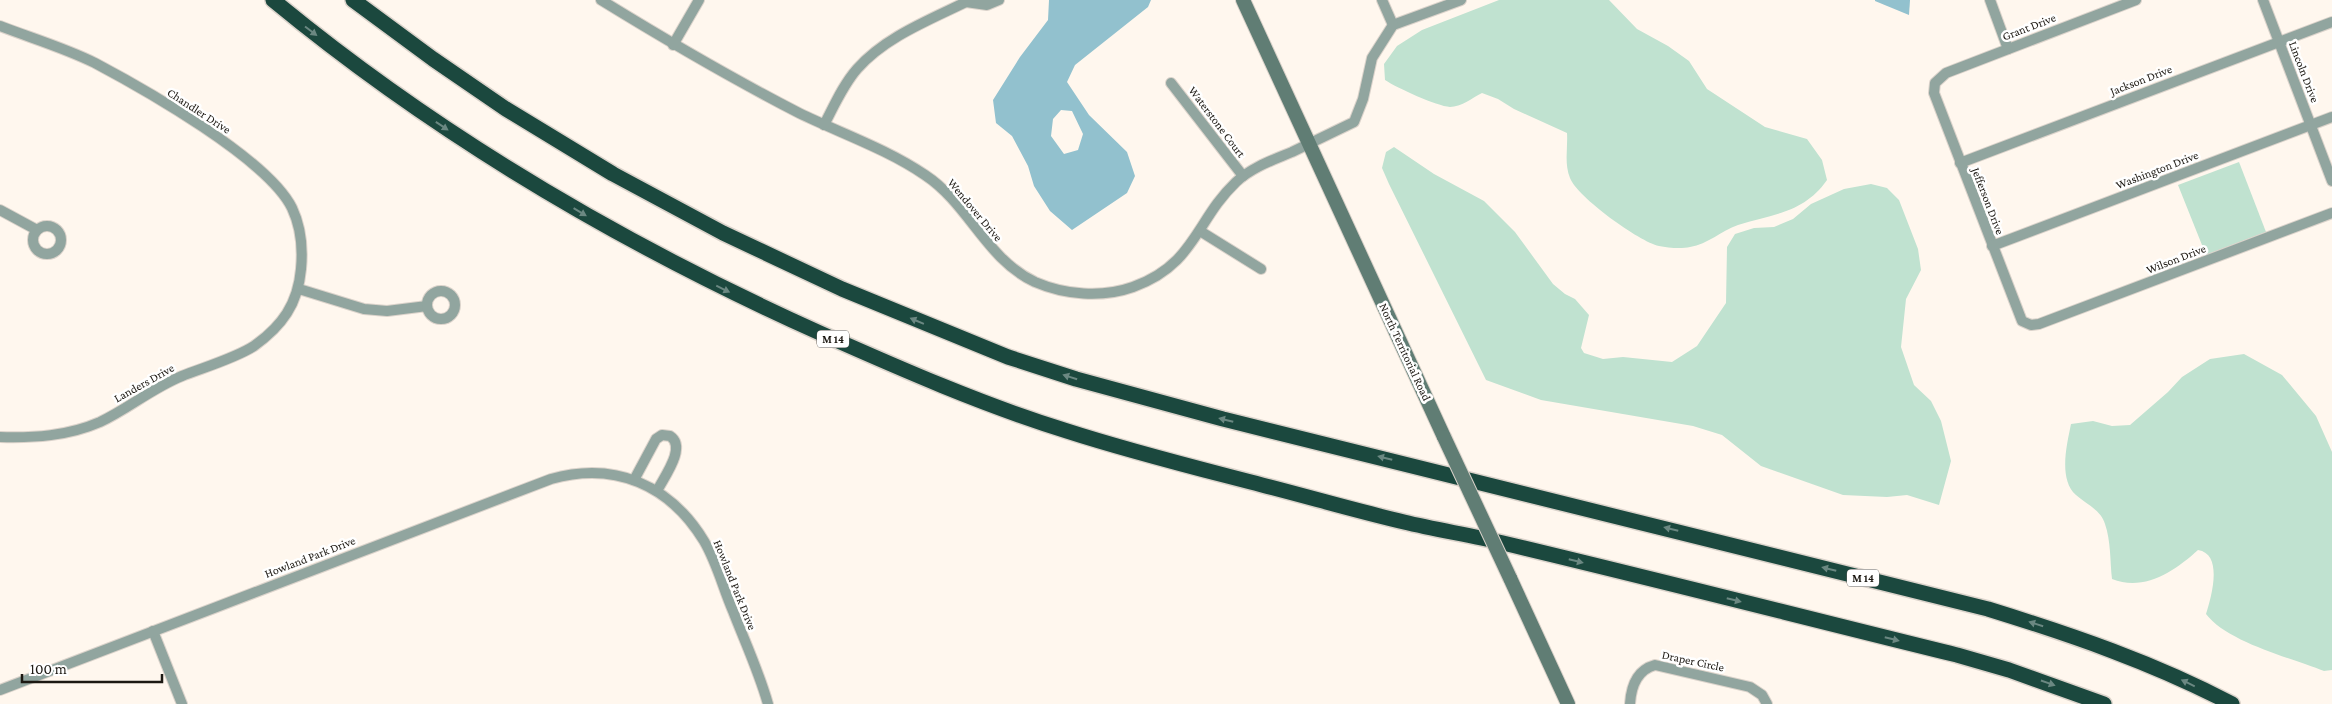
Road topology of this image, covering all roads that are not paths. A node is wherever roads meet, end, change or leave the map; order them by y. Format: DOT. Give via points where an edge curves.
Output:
graph roads {
  1 [pos="273,0"];
  2 [pos="353,0"];
  3 [pos="601,0"];
  4 [pos="700,0"];
  5 [pos="999,0"];
  6 [pos="1243,0"];
  7 [pos="1382,0"];
  8 [pos="1461,0"];
  9 [pos="1990,0"];
  10 [pos="2136,0"];
  11 [pos="2263,0"];
  12 [pos="968,1"];
  13 [pos="2332,22"];
  14 [pos="1394,25"];
  15 [pos="0,26"];
  16 [pos="2279,41"];
  17 [pos="673,45"];
  18 [pos="2008,49"];
  19 [pos="1171,83"];
  20 [pos="1935,83"];
  21 [pos="2332,117"];
  22 [pos="824,125"];
  23 [pos="2311,125"];
  24 [pos="1309,144"];
  25 [pos="1960,163"];
  26 [pos="1243,176"];
  27 [pos="2332,181"];
  28 [pos="0,210"];
  29 [pos="2332,213"];
  30 [pos="37,230"];
  31 [pos="1200,231"];
  32 [pos="1992,246"];
  33 [pos="1261,269"];
  34 [pos="299,289"];
  35 [pos="427,306"];
  36 [pos="2028,324"];
  37 [pos="0,437"];
  38 [pos="634,480"];
  39 [pos="657,491"];
  40 [pos="153,631"];
  41 [pos="0,690"];
  42 [pos="182,704"];
  43 [pos="768,704"];
  44 [pos="1568,704"];
  45 [pos="1630,704"];
  46 [pos="1767,704"];
  47 [pos="2104,704"];
  48 [pos="2232,704"];
  1 -- 47 [label="highway, M 14, one-way" via="396,95 646,250 745,299 940,384 1063,430 1149,456 1405,522 1958,655"];
  48 -- 2 [label="highway, M 14, one-way" via="2103,647 1988,609 1222,419 1130,395 1008,357 833,285 723,233 613,174 506,109"];
  3 -- 17 [label="street, Wendover Drive"];
  4 -- 17 [label="street"];
  5 -- 12 [label="street" via="987,5"];
  6 -- 24 [label="main road, North Territorial Road"];
  7 -- 14 [label="street"];
  8 -- 14 [label="street"];
  9 -- 18 [label="street"];
  10 -- 18 [label="street, Grant Drive"];
  11 -- 16 [label="street, Lincoln Drive"];
  12 -- 22 [label="street" via="908,31 868,58 847,82"];
  13 -- 16 [label="street, Jackson Drive"];
  14 -- 24 [label="street, Wendover Drive" via="1372,58 1354,122"];
  15 -- 34 [label="street, Chandler Drive" via="93,62 174,109 234,149 267,177 291,206 299,229 302,255"];
  16 -- 23 [label="street, Lincoln Drive"];
  16 -- 25 [label="street, Jackson Drive"];
  17 -- 22 [label="street, Wendover Drive"];
  18 -- 20 [label="street, Grant Drive" via="1946,73"];
  19 -- 26 [label="street, Waterstone Court"];
  20 -- 25 [label="street, Jefferson Drive" via="1934,93"];
  21 -- 23 [label="street, Washington Drive"];
  22 -- 31 [label="street, Wendover Drive" via="928,176 1004,262 1051,287 1097,294 1134,287 1172,265"];
  23 -- 27 [label="street, Lincoln Drive"];
  23 -- 32 [label="street, Washington Drive"];
  24 -- 26 [label="street, Wendover Drive"];
  24 -- 44 [label="main road, North Territorial Road, bridge"];
  25 -- 32 [label="street, Jefferson Drive"];
  26 -- 31 [label="street, Wendover Drive" via="1222,198"];
  28 -- 30 [label="street"];
  29 -- 36 [label="street, Wilson Drive" via="2039,324"];
  31 -- 33 [label="street"];
  32 -- 36 [label="street, Jefferson Drive" via="2019,317"];
  34 -- 35 [label="street" via="364,309 386,311"];
  34 -- 37 [label="street, Landers Drive" via="285,316 252,347 169,381 100,422 38,438"];
  38 -- 39 [label="street, Howland Park Drive"];
  38 -- 39 [label="street" via="656,438 670,436 677,451"];
  38 -- 40 [label="street, Howland Park Drive" via="593,472 551,479"];
  39 -- 43 [label="street, Howland Park Drive" via="682,512 705,543"];
  40 -- 41 [label="street, Howland Park Drive"];
  40 -- 42 [label="street"];
  45 -- 46 [label="street, Draper Circle" via="1638,676 1647,667 1655,665 1750,687 1762,695"];
}
